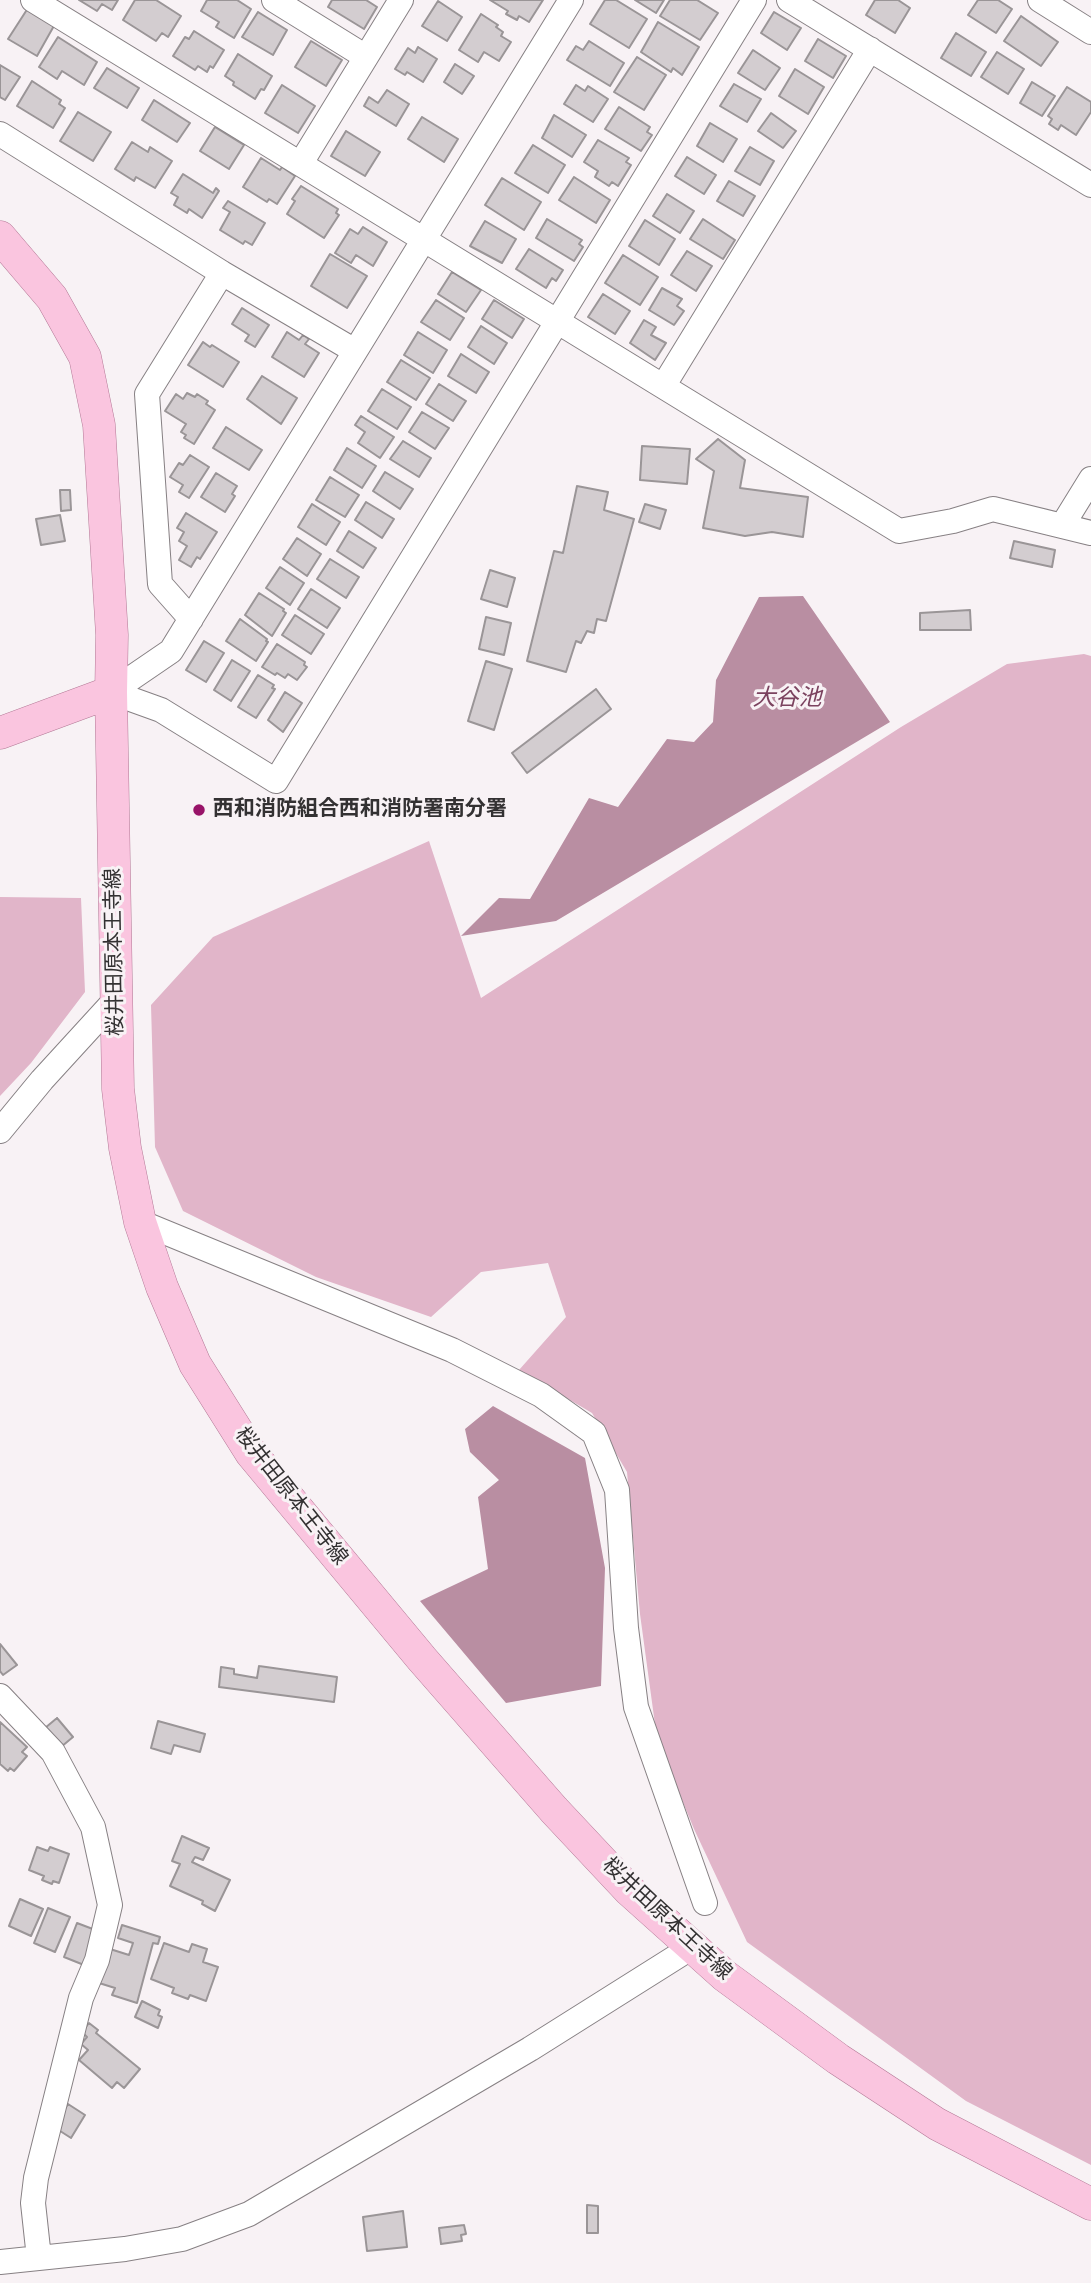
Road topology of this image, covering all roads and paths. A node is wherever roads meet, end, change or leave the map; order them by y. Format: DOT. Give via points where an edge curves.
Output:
graph roads {
  1 [pos="33,0"];
  2 [pos="274,0"];
  3 [pos="401,0"];
  4 [pos="571,0"];
  5 [pos="754,0"];
  6 [pos="789,0"];
  7 [pos="1040,0"];
  8 [pos="1091,32"];
  9 [pos="870,49"];
  10 [pos="366,57"];
  11 [pos="0,134"];
  12 [pos="301,163"];
  13 [pos="1091,185"];
  14 [pos="0,237"];
  15 [pos="423,240"];
  16 [pos="222,272"];
  17 [pos="558,322"];
  18 [pos="355,351"];
  19 [pos="664,385"];
  20 [pos="1091,479"];
  21 [pos="1062,526"];
  22 [pos="1091,533"];
  23 [pos="191,619"];
  24 [pos="111,692"];
  25 [pos="0,733"];
  26 [pos="117,998"];
  27 [pos="0,1131"];
  28 [pos="140,1222"];
  29 [pos="0,1696"];
  30 [pos="705,1903"];
  31 [pos="692,1947"];
  32 [pos="1091,2204"];
  33 [pos="39,2258"];
  34 [pos="0,2262"];
  1 -- 12 [label="street"];
  2 -- 10 [label="street"];
  3 -- 10 [label="street"];
  4 -- 15 [label="street"];
  5 -- 17 [label="street"];
  6 -- 9 [label="street"];
  7 -- 8 [label="street"];
  9 -- 13 [label="street"];
  9 -- 19 [label="street"];
  10 -- 12 [label="street"];
  11 -- 16 [label="street"];
  12 -- 15 [label="street"];
  14 -- 24 [label="main road, 桜井田原本王寺線" via="52,298 85,357 102,460"];
  15 -- 17 [label="street"];
  15 -- 18 [label="street"];
  16 -- 18 [label="street"];
  16 -- 23 [label="street" via="147,394 160,584"];
  17 -- 19 [label="street"];
  17 -- 24 [label="street" via="276,781 161,710"];
  18 -- 23 [label="street"];
  19 -- 21 [label="street" via="899,531 993,509"];
  20 -- 21 [label="street"];
  21 -- 22 [label="street"];
  23 -- 24 [label="street" via="172,651"];
  24 -- 25 [label="main road"];
  24 -- 26 [label="main road, 桜井田原本王寺線"];
  26 -- 27 [label="street"];
  26 -- 28 [label="main road, 桜井田原本王寺線" via="118,1089"];
  28 -- 30 [label="street" via="452,1350 541,1395 594,1433 617,1490 636,1707"];
  28 -- 31 [label="main road, 桜井田原本王寺線" via="195,1364 251,1453 554,1810 629,1890"];
  29 -- 33 [label="street" via="53,1752 93,1827 110,1905 97,1960 81,1998 36,2178 33,2203"];
  31 -- 32 [label="main road, 桜井田原本王寺線" via="838,2059 937,2124"];
  31 -- 33 [label="street" via="530,2049 249,2214 182,2239"];
  33 -- 34 [label="street"];
}
